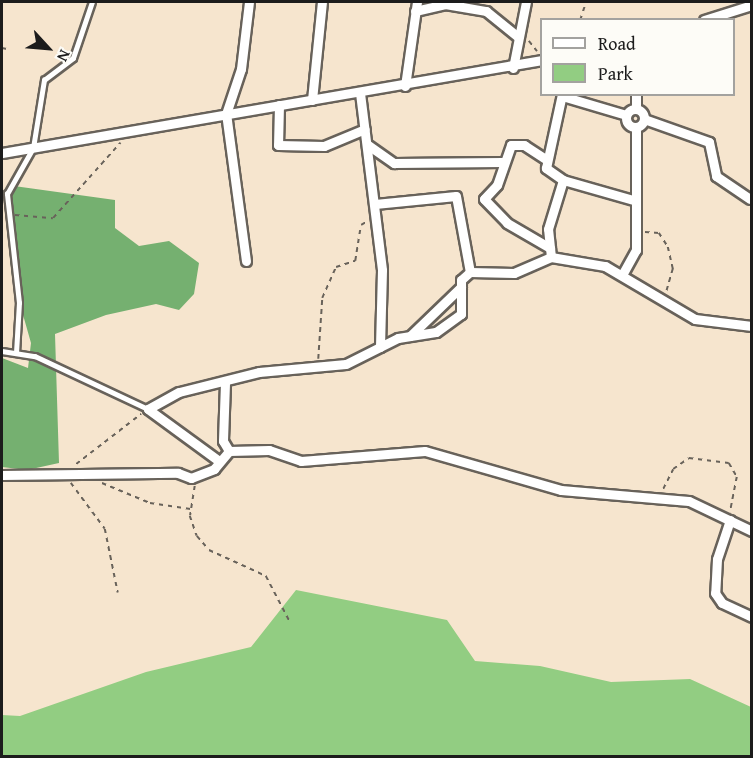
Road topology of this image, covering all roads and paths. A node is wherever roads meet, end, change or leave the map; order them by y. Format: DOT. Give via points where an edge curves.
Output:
graph roads {
  1 [pos="92,2"];
  2 [pos="249,2"];
  3 [pos="321,2"];
  4 [pos="526,2"];
  5 [pos="586,2"];
  6 [pos="752,5"];
  7 [pos="416,6"];
  8 [pos="581,18"];
  9 [pos="710,18"];
  10 [pos="518,37"];
  11 [pos="2,48"];
  12 [pos="7,49"];
  13 [pos="540,58"];
  14 [pos="540,60"];
  15 [pos="513,68"];
  16 [pos="405,86"];
  17 [pos="360,93"];
  18 [pos="562,96"];
  19 [pos="565,96"];
  20 [pos="636,96"];
  21 [pos="312,100"];
  22 [pos="279,105"];
  23 [pos="636,108"];
  24 [pos="226,114"];
  25 [pos="626,115"];
  26 [pos="644,119"];
  27 [pos="636,127"];
  28 [pos="364,129"];
  29 [pos="129,131"];
  30 [pos="368,145"];
  31 [pos="33,148"];
  32 [pos="2,153"];
  33 [pos="547,160"];
  34 [pos="502,162"];
  35 [pos="563,180"];
  36 [pos="750,199"];
  37 [pos="633,200"];
  38 [pos="375,207"];
  39 [pos="8,215"];
  40 [pos="635,234"];
  41 [pos="550,253"];
  42 [pos="246,261"];
  43 [pos="470,272"];
  44 [pos="622,275"];
  45 [pos="461,286"];
  46 [pos="665,297"];
  47 [pos="752,326"];
  48 [pos="408,337"];
  49 [pos="380,347"];
  50 [pos="2,351"];
  51 [pos="16,353"];
  52 [pos="318,369"];
  53 [pos="225,383"];
  54 [pos="148,409"];
  55 [pos="229,451"];
  56 [pos="219,461"];
  57 [pos="2,475"];
  58 [pos="63,475"];
  59 [pos="90,475"];
  60 [pos="191,478"];
  61 [pos="656,496"];
  62 [pos="192,509"];
  63 [pos="729,519"];
  64 [pos="752,531"];
  65 [pos="118,592"];
  66 [pos="752,617"];
  67 [pos="291,622"];
  1 -- 31 [label="lane" via="73,58 44,80"];
  2 -- 24 [label="street" via="241,69"];
  3 -- 21 [label="street"];
  4 -- 10 [label="street"];
  5 -- 8 [label="path"];
  6 -- 9 [label="street"];
  7 -- 10 [label="street" via="445,4 486,11"];
  7 -- 16 [label="street"];
  10 -- 13 [label="path" via="534,45"];
  10 -- 15 [label="street"];
  11 -- 12 [label="path"];
  14 -- 15 [label="street"];
  15 -- 16 [label="street"];
  16 -- 17 [label="street"];
  17 -- 21 [label="street"];
  17 -- 28 [label="street"];
  18 -- 33 [label="street"];
  19 -- 25 [label="street"];
  20 -- 23 [label="street"];
  21 -- 22 [label="street"];
  22 -- 24 [label="street"];
  22 -- 28 [label="street" via="278,146 324,146"];
  23 -- 25 [label="street"];
  23 -- 26 [label="street"];
  24 -- 29 [label="street"];
  24 -- 42 [label="street"];
  25 -- 27 [label="street" via="628,124"];
  26 -- 27 [label="street"];
  26 -- 36 [label="street" via="709,142 716,176"];
  27 -- 37 [label="street"];
  28 -- 30 [label="street"];
  29 -- 31 [label="street"];
  29 -- 39 [label="path" via="53,218"];
  30 -- 34 [label="street" via="394,163"];
  30 -- 38 [label="street"];
  31 -- 32 [label="street"];
  31 -- 39 [label="lane" via="7,194"];
  33 -- 34 [label="street" via="516,144 507,148"];
  33 -- 35 [label="street" via="548,173"];
  34 -- 41 [label="street" via="485,202"];
  35 -- 37 [label="street"];
  35 -- 41 [label="street" via="548,229"];
  37 -- 40 [label="street"];
  38 -- 43 [label="street" via="456,196"];
  38 -- 49 [label="street" via="383,284"];
  38 -- 52 [label="path" via="361,225 354,261 336,267 322,298"];
  39 -- 51 [label="lane" via="19,303"];
  40 -- 44 [label="street" via="636,250"];
  40 -- 46 [label="path" via="650,231 664,237 673,269"];
  41 -- 43 [label="street" via="514,273"];
  41 -- 44 [label="street" via="591,262"];
  43 -- 45 [label="street"];
  44 -- 46 [label="street"];
  45 -- 48 [label="street"];
  45 -- 48 [label="street" via="461,314 436,332"];
  46 -- 47 [label="street" via="695,319"];
  48 -- 49 [label="street"];
  49 -- 52 [label="street" via="346,364"];
  50 -- 51 [label="lane"];
  51 -- 54 [label="lane" via="35,356"];
  52 -- 53 [label="street" via="277,369"];
  53 -- 54 [label="street" via="179,392"];
  53 -- 55 [label="street" via="223,441"];
  54 -- 56 [label="street" via="156,420"];
  54 -- 58 [label="path"];
  55 -- 56 [label="street"];
  55 -- 61 [label="street" via="269,450 302,461 425,451 561,490"];
  56 -- 60 [label="street"];
  57 -- 58 [label="street"];
  58 -- 59 [label="street"];
  58 -- 65 [label="path" via="100,519"];
  59 -- 60 [label="street" via="178,473"];
  59 -- 62 [label="path" via="150,503"];
  60 -- 62 [label="path" via="196,492"];
  61 -- 63 [label="street" via="690,501"];
  61 -- 63 [label="path" via="673,469 689,458 729,463 737,477"];
  62 -- 67 [label="path" via="197,536 209,550 266,576"];
  63 -- 64 [label="street"];
  63 -- 66 [label="street" via="717,559 716,593 722,603"];
}
